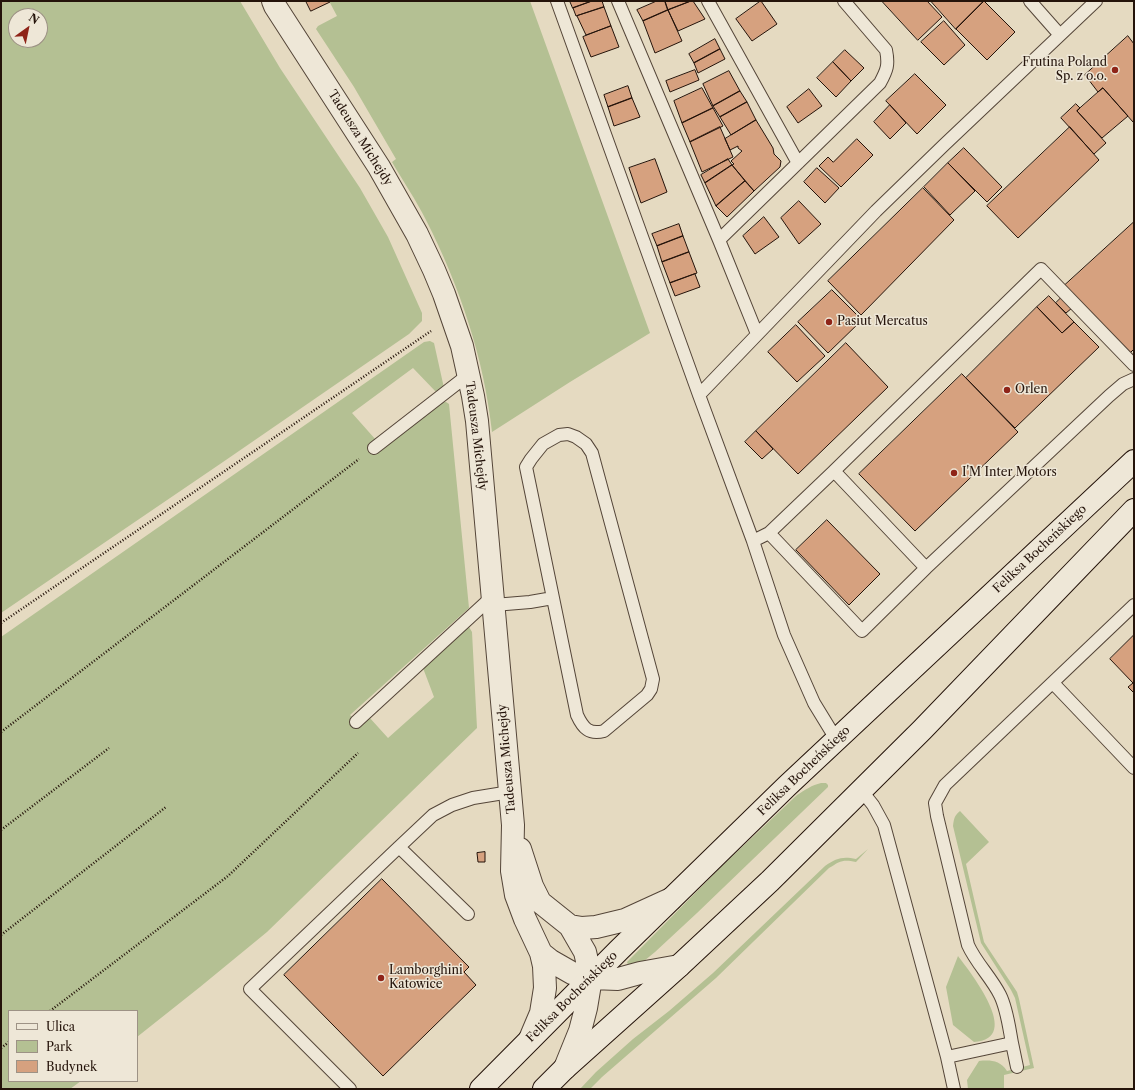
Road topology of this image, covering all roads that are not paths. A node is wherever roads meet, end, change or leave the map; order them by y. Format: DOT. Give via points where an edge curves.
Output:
graph roads {
  1 [pos="274,1"];
  2 [pos="557,1"];
  3 [pos="618,1"];
  4 [pos="708,1"];
  5 [pos="844,1"];
  6 [pos="1030,1"];
  7 [pos="1096,1"];
  8 [pos="1060,35"];
  9 [pos="798,163"];
  10 [pos="719,240"];
  11 [pos="757,334"];
  12 [pos="1134,366"];
  13 [pos="468,375"];
  14 [pos="1134,379"];
  15 [pos="698,395"];
  16 [pos="374,448"];
  17 [pos="1134,461"];
  18 [pos="834,471"];
  19 [pos="1134,510"];
  20 [pos="769,533"];
  21 [pos="753,541"];
  22 [pos="926,568"];
  23 [pos="553,598"];
  24 [pos="493,601"];
  25 [pos="1134,605"];
  26 [pos="1053,683"];
  27 [pos="356,722"];
  28 [pos="836,739"];
  29 [pos="1134,768"];
  30 [pos="861,790"];
  31 [pos="510,792"];
  32 [pos="513,825"];
  33 [pos="400,847"];
  34 [pos="672,898"];
  35 [pos="468,914"];
  36 [pos="570,926"];
  37 [pos="541,953"];
  38 [pos="679,966"];
  39 [pos="591,978"];
  40 [pos="530,1039"];
  41 [pos="1012,1043"];
  42 [pos="946,1057"];
  43 [pos="1018,1067"];
  44 [pos="565,1068"];
  45 [pos="350,1089"];
  46 [pos="481,1089"];
  47 [pos="544,1089"];
  48 [pos="954,1089"];
  1 -- 13 [label="main road, Tadeusza Michejdy" via="379,167 417,234 452,316"];
  2 -- 15 [label="lane"];
  3 -- 10 [label="lane"];
  4 -- 9 [label="lane"];
  5 -- 9 [label="lane" via="886,50 887,70 880,83"];
  6 -- 8 [label="lane"];
  7 -- 8 [label="lane"];
  8 -- 11 [label="lane" via="876,211"];
  9 -- 10 [label="lane"];
  10 -- 11 [label="lane"];
  11 -- 15 [label="lane"];
  12 -- 18 [label="lane" via="1041,269"];
  13 -- 16 [label="lane"];
  13 -- 24 [label="main road, Tadeusza Michejdy" via="477,421"];
  14 -- 22 [label="lane" via="1123,384 1109,396"];
  15 -- 21 [label="lane"];
  17 -- 28 [label="main road, Feliksa Bocheńskiego"];
  18 -- 20 [label="lane"];
  18 -- 22 [label="lane"];
  19 -- 30 [label="main road"];
  20 -- 21 [label="lane"];
  20 -- 22 [label="lane" via="862,631"];
  21 -- 28 [label="lane" via="784,635 814,703"];
  23 -- 23 [label="lane" via="577,715 588,731 604,731 647,695 653,679 592,453 586,444 568,434 558,435 542,444 526,467"];
  23 -- 24 [label="lane" via="530,602"];
  24 -- 27 [label="lane"];
  24 -- 31 [label="main road, Tadeusza Michejdy"];
  25 -- 26 [label="lane"];
  26 -- 29 [label="lane"];
  26 -- 41 [label="lane" via="944,785 935,803 968,945 1001,997"];
  28 -- 34 [label="main road, Feliksa Bocheńskiego"];
  30 -- 38 [label="main road" via="770,881"];
  30 -- 42 [label="lane" via="884,825"];
  31 -- 32 [label="main road, Tadeusza Michejdy"];
  31 -- 33 [label="lane" via="473,798 452,805 433,815"];
  32 -- 36 [label="main road, Tadeusza Michejdy" via="532,886 540,902"];
  32 -- 37 [label="main road, Tadeusza Michejdy" via="512,871 516,895"];
  33 -- 35 [label="lane"];
  33 -- 45 [label="lane" via="250,989"];
  34 -- 36 [label="main road" via="625,920 596,927"];
  34 -- 39 [label="main road, Feliksa Bocheńskiego"];
  36 -- 39 [label="main road, Tadeusza Michejdy" via="585,952"];
  37 -- 39 [label="main road, Tadeusza Michejdy" via="572,973"];
  37 -- 40 [label="main road, Tadeusza Michejdy" via="545,988 541,1013"];
  38 -- 39 [label="main road, Tadeusza Michejdy" via="618,979"];
  38 -- 44 [label="main road"];
  39 -- 40 [label="main road, Feliksa Bocheńskiego"];
  39 -- 44 [label="main road, Tadeusza Michejdy" via="580,1031"];
  40 -- 46 [label="main road, Feliksa Bocheńskiego"];
  41 -- 42 [label="lane"];
  41 -- 43 [label="lane"];
  42 -- 48 [label="lane"];
  44 -- 47 [label="main road"];
}
